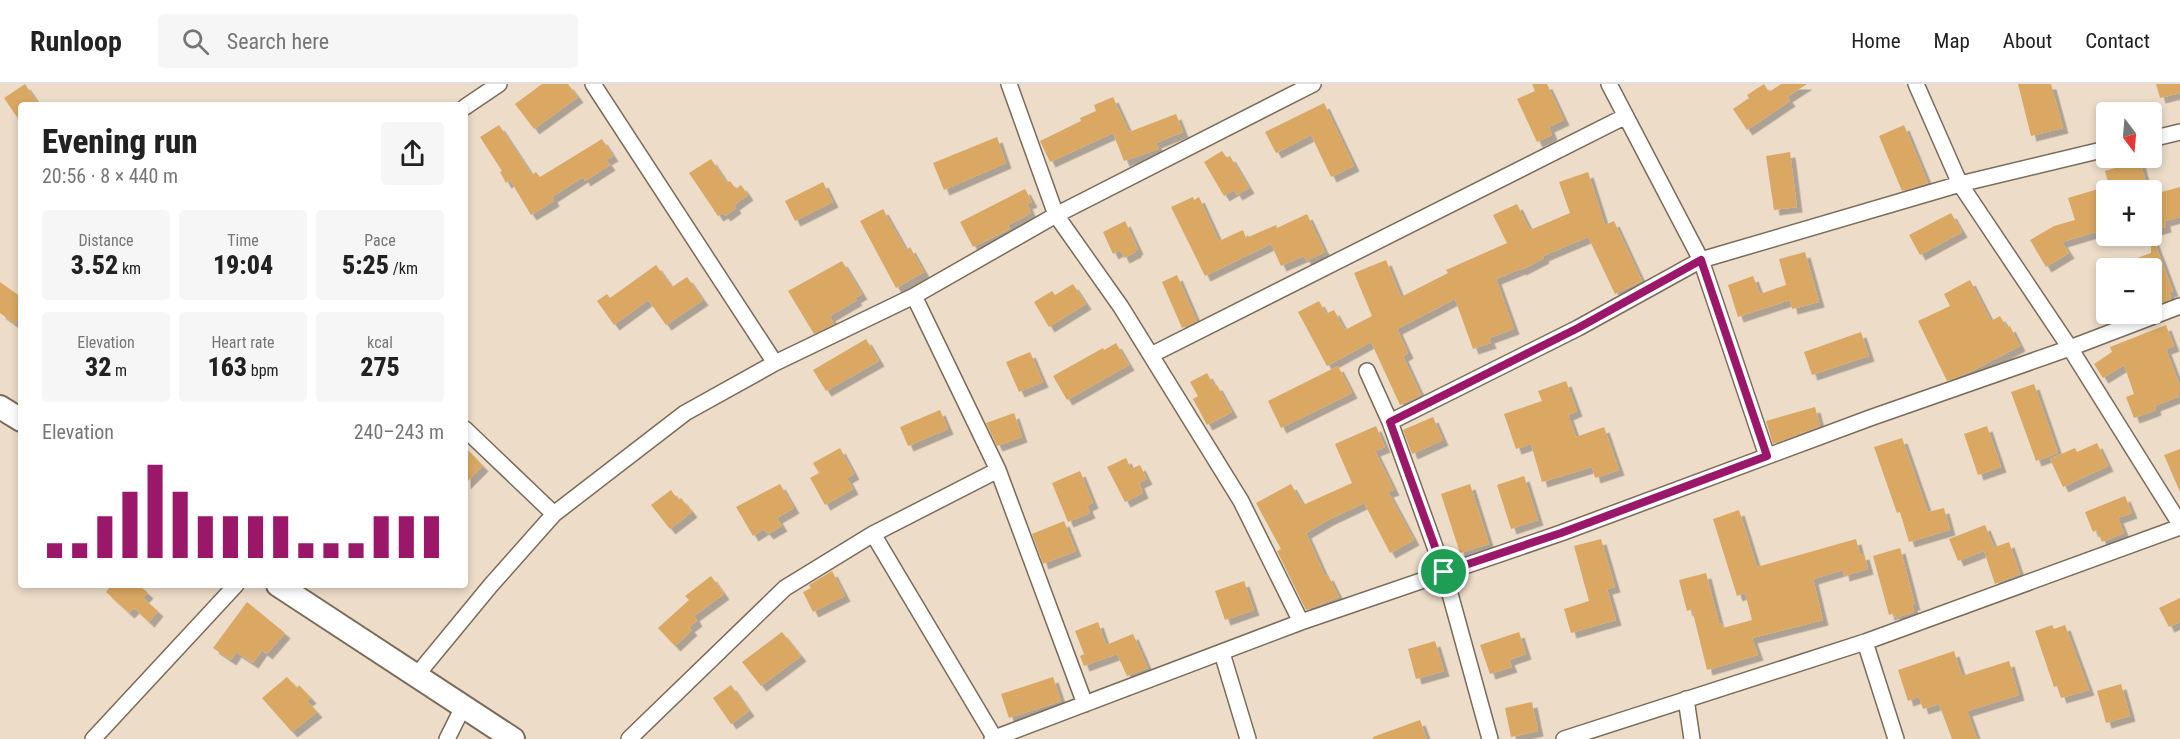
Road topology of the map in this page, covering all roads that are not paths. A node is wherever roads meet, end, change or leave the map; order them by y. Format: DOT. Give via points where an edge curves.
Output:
graph roads {
  1 [pos="500,84"];
  2 [pos="593,84"];
  3 [pos="1009,84"];
  4 [pos="1312,84"];
  5 [pos="1609,84"];
  6 [pos="1917,84"];
  7 [pos="468,105"];
  8 [pos="1626,116"];
  9 [pos="2180,132"];
  10 [pos="2162,136"];
  11 [pos="2096,151"];
  12 [pos="1960,184"];
  13 [pos="1056,215"];
  14 [pos="1701,260"];
  15 [pos="914,296"];
  16 [pos="2180,306"];
  17 [pos="2070,348"];
  18 [pos="1151,356"];
  19 [pos="775,363"];
  20 [pos="1367,371"];
  21 [pos="0,406"];
  22 [pos="18,418"];
  23 [pos="1390,422"];
  24 [pos="468,432"];
  25 [pos="1767,456"];
  26 [pos="998,471"];
  27 [pos="554,514"];
  28 [pos="2180,526"];
  29 [pos="873,534"];
  30 [pos="1444,572"];
  31 [pos="233,588"];
  32 [pos="283,588"];
  33 [pos="1301,622"];
  34 [pos="1865,642"];
  35 [pos="1222,653"];
  36 [pos="416,676"];
  37 [pos="1686,699"];
  38 [pos="1085,704"];
  39 [pos="463,707"];
  40 [pos="993,738"];
  41 [pos="93,739"];
  42 [pos="447,739"];
  43 [pos="513,739"];
  44 [pos="629,739"];
  45 [pos="1248,739"];
  46 [pos="1490,739"];
  47 [pos="1564,739"];
  48 [pos="1692,739"];
  49 [pos="1896,739"];
  1 -- 7 [label="street"];
  2 -- 19 [label="street"];
  3 -- 13 [label="street"];
  4 -- 13 [label="street"];
  5 -- 8 [label="street"];
  6 -- 12 [label="street"];
  8 -- 14 [label="street"];
  8 -- 18 [label="street"];
  9 -- 10 [label="street"];
  11 -- 12 [label="street"];
  12 -- 14 [label="street"];
  12 -- 17 [label="street"];
  13 -- 15 [label="street"];
  13 -- 18 [label="street"];
  14 -- 23 [label="street" via="1578,328"];
  14 -- 25 [label="street"];
  15 -- 19 [label="street"];
  15 -- 26 [label="street"];
  16 -- 17 [label="street"];
  17 -- 25 [label="street"];
  17 -- 28 [label="street"];
  18 -- 33 [label="street" via="1240,501"];
  19 -- 27 [label="street" via="685,413"];
  20 -- 23 [label="street"];
  21 -- 22 [label="main road"];
  23 -- 30 [label="street"];
  24 -- 27 [label="street"];
  25 -- 30 [label="street"];
  26 -- 29 [label="street"];
  26 -- 38 [label="street"];
  27 -- 36 [label="street"];
  28 -- 34 [label="street"];
  29 -- 40 [label="street"];
  29 -- 44 [label="street" via="785,588"];
  30 -- 33 [label="street"];
  30 -- 46 [label="street"];
  31 -- 41 [label="street"];
  32 -- 36 [label="main road"];
  33 -- 35 [label="street"];
  34 -- 37 [label="street"];
  34 -- 49 [label="street"];
  35 -- 38 [label="street"];
  35 -- 45 [label="street"];
  36 -- 39 [label="main road"];
  37 -- 47 [label="street"];
  37 -- 48 [label="street"];
  38 -- 40 [label="street"];
  39 -- 42 [label="street"];
  39 -- 43 [label="main road"];
}
